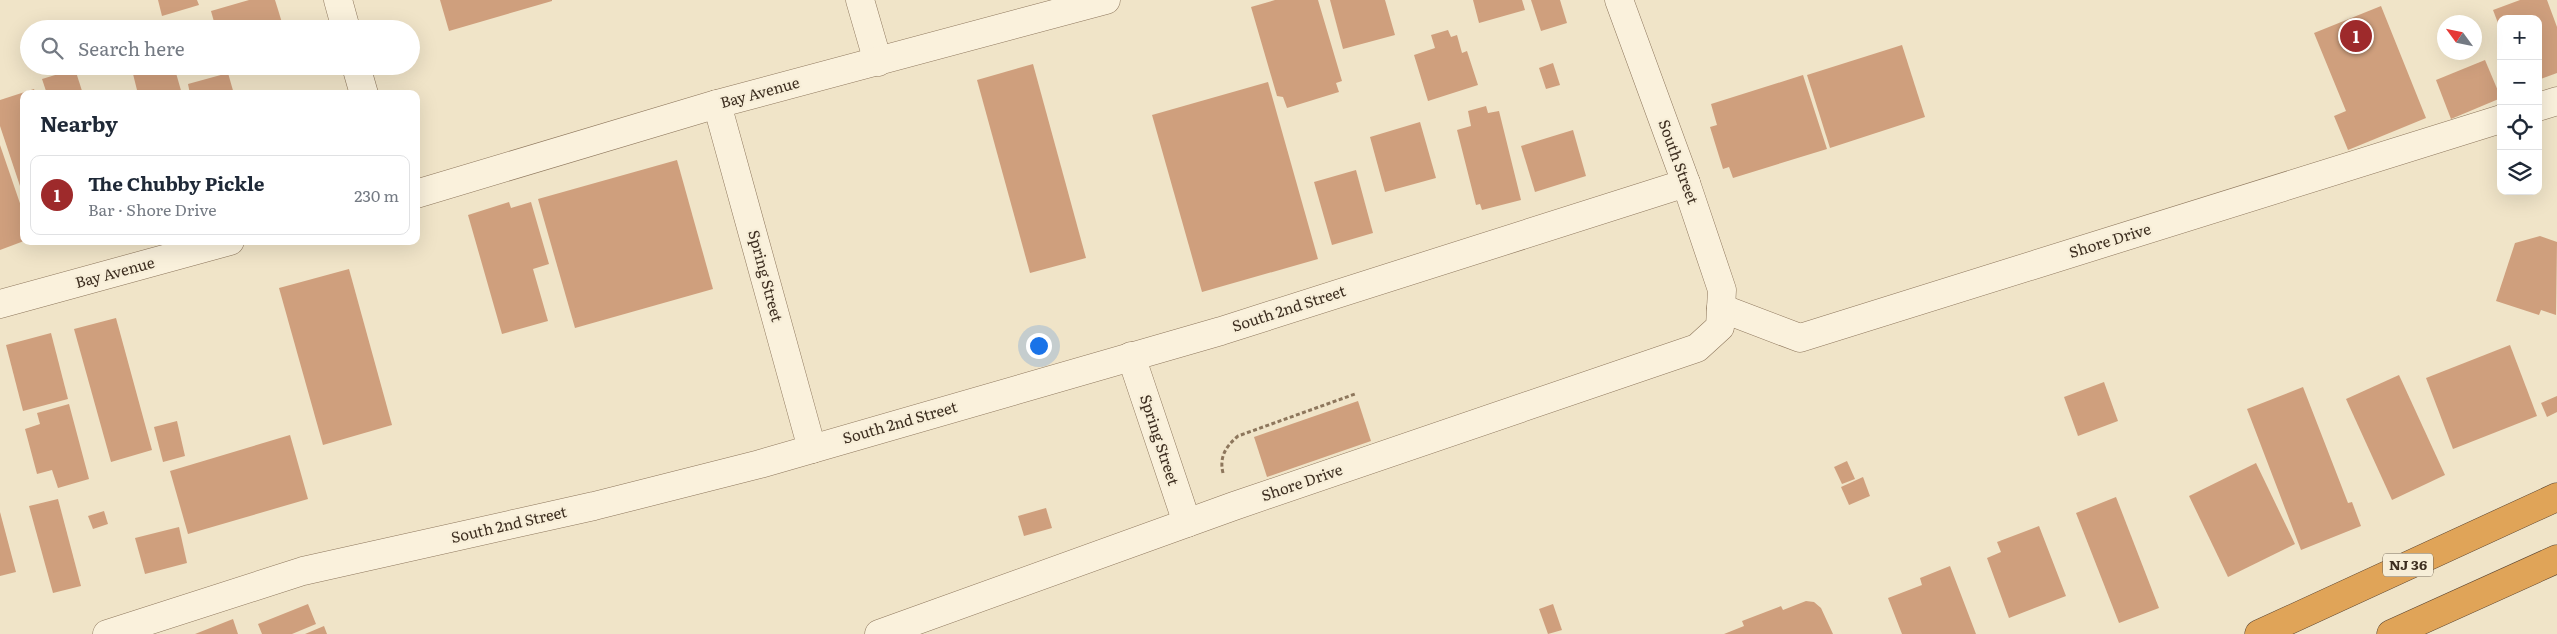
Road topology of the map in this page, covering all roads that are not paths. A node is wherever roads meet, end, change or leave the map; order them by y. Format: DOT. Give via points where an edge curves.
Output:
graph roads {
  1 [pos="338,0"];
  2 [pos="860,0"];
  3 [pos="1106,0"];
  4 [pos="1619,0"];
  5 [pos="344,20"];
  6 [pos="878,62"];
  7 [pos="359,75"];
  8 [pos="363,90"];
  9 [pos="2557,102"];
  10 [pos="717,104"];
  11 [pos="2542,106"];
  12 [pos="2497,120"];
  13 [pos="1686,183"];
  14 [pos="420,193"];
  15 [pos="215,245"];
  16 [pos="0,304"];
  17 [pos="1720,318"];
  18 [pos="1131,356"];
  19 [pos="812,448"];
  20 [pos="2557,496"];
  21 [pos="1186,523"];
  22 [pos="2557,560"];
  23 [pos="107,634"];
  24 [pos="879,634"];
  25 [pos="2259,634"];
  26 [pos="2391,634"];
  1 -- 5 [label="street"];
  2 -- 6 [label="street"];
  3 -- 6 [label="street, Bay Avenue"];
  4 -- 13 [label="street, South Street"];
  6 -- 10 [label="street, Bay Avenue"];
  7 -- 8 [label="street"];
  9 -- 11 [label="street"];
  10 -- 14 [label="street, Bay Avenue"];
  10 -- 19 [label="street, Spring Street"];
  12 -- 17 [label="street, Shore Drive" via="1800,338"];
  13 -- 17 [label="street, South Street" via="1722,290"];
  13 -- 18 [label="street, South 2nd Street" via="1221,331"];
  15 -- 16 [label="street, Bay Avenue"];
  17 -- 21 [label="street, Shore Drive" via="1697,348"];
  18 -- 19 [label="street, South 2nd Street"];
  18 -- 21 [label="street, Spring Street"];
  19 -- 23 [label="street, South 2nd Street" via="594,506 303,571"];
  20 -- 25 [label="highway, NJ 36"];
  21 -- 24 [label="street, Shore Drive"];
  22 -- 26 [label="highway"];
}
